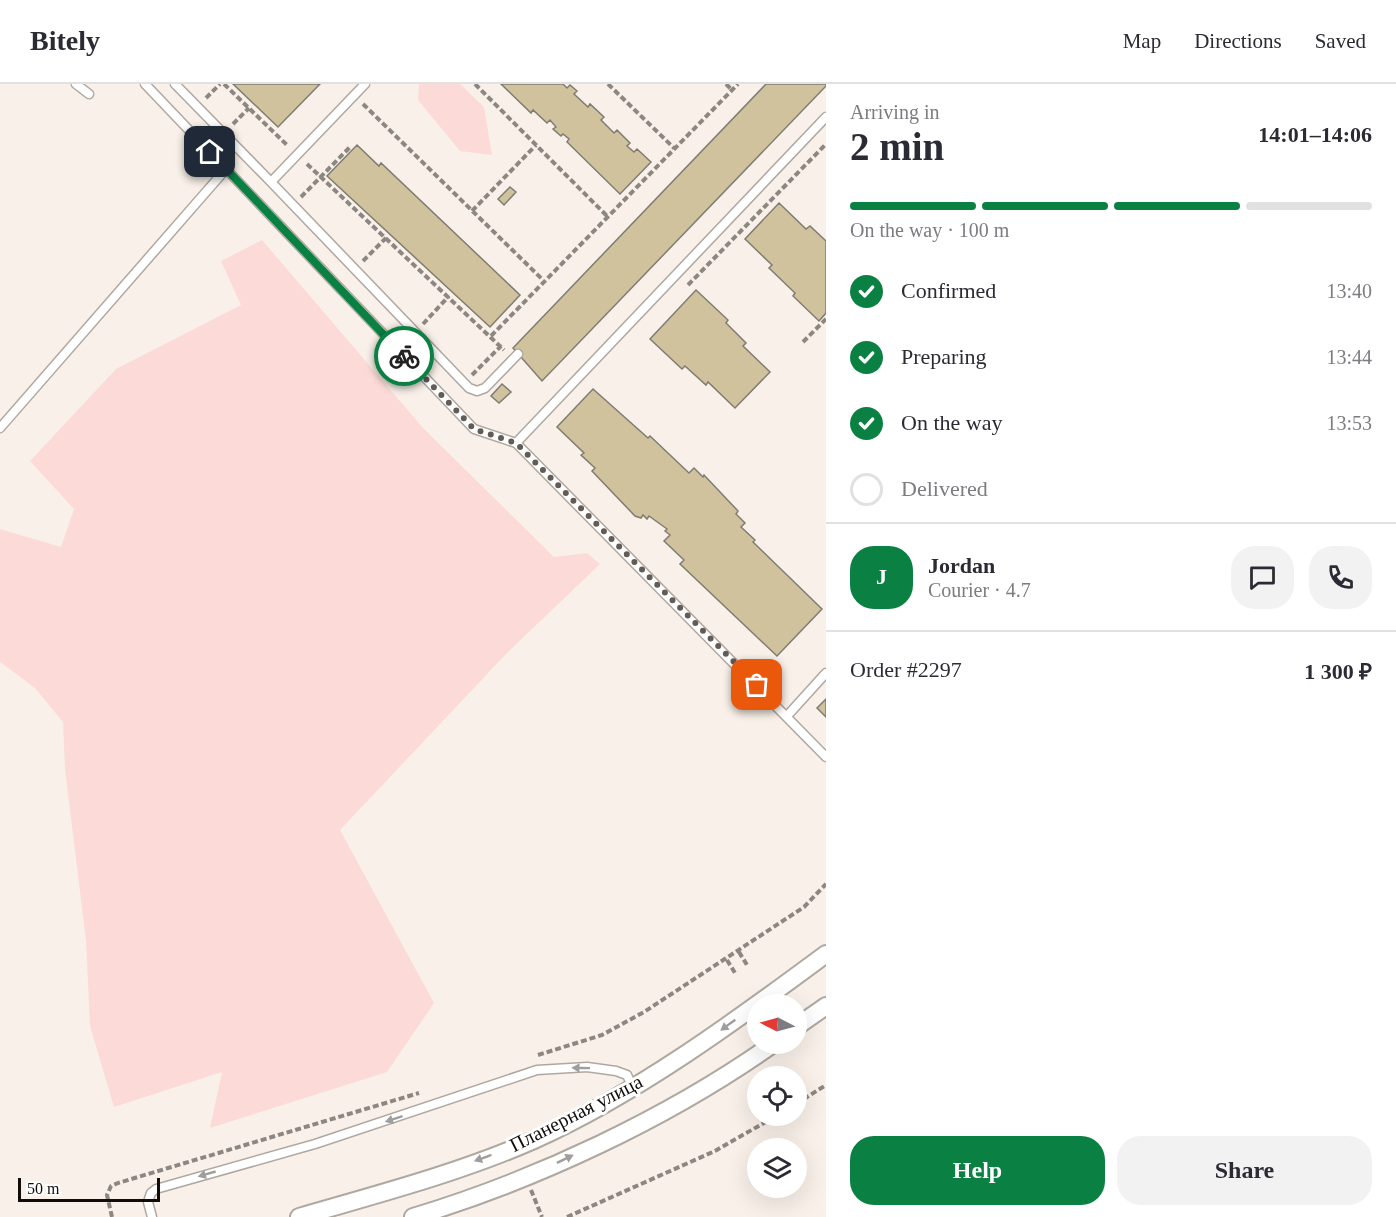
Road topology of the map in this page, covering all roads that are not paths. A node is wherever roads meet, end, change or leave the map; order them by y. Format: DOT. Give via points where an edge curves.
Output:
graph roads {
  1 [pos="76,84"];
  2 [pos="145,84"];
  3 [pos="175,84"];
  4 [pos="365,84"];
  5 [pos="88,94"];
  6 [pos="826,117"];
  7 [pos="226,169"];
  8 [pos="271,182"];
  9 [pos="516,356"];
  10 [pos="0,428"];
  11 [pos="516,443"];
  12 [pos="826,673"];
  13 [pos="787,716"];
  14 [pos="826,757"];
  15 [pos="826,954"];
  16 [pos="826,1006"];
  17 [pos="807,1019"];
  18 [pos="759,1054"];
  19 [pos="632,1086"];
  20 [pos="152,1217"];
  21 [pos="299,1217"];
  22 [pos="413,1217"];
  1 -- 5 [label="lane"];
  2 -- 7 [label="lane"];
  3 -- 8 [label="lane"];
  4 -- 8 [label="lane"];
  6 -- 11 [label="lane"];
  7 -- 10 [label="lane"];
  7 -- 11 [label="lane" via="474,429"];
  8 -- 9 [label="lane" via="464,384 477,392 485,388"];
  11 -- 13 [label="lane"];
  12 -- 13 [label="lane"];
  13 -- 14 [label="lane"];
  15 -- 19 [label="street, Планерная улица, one-way" via="714,1036"];
  16 -- 17 [label="street"];
  22 -- 18 [label="street, Планерная улица, one-way" via="526,1176 649,1119"];
  19 -- 20 [label="lane, one-way" via="627,1076 616,1071 587,1067 537,1070 315,1144 156,1189 148,1202"];
  19 -- 21 [label="street, Планерная улица, one-way" via="534,1140 421,1181"];
}
